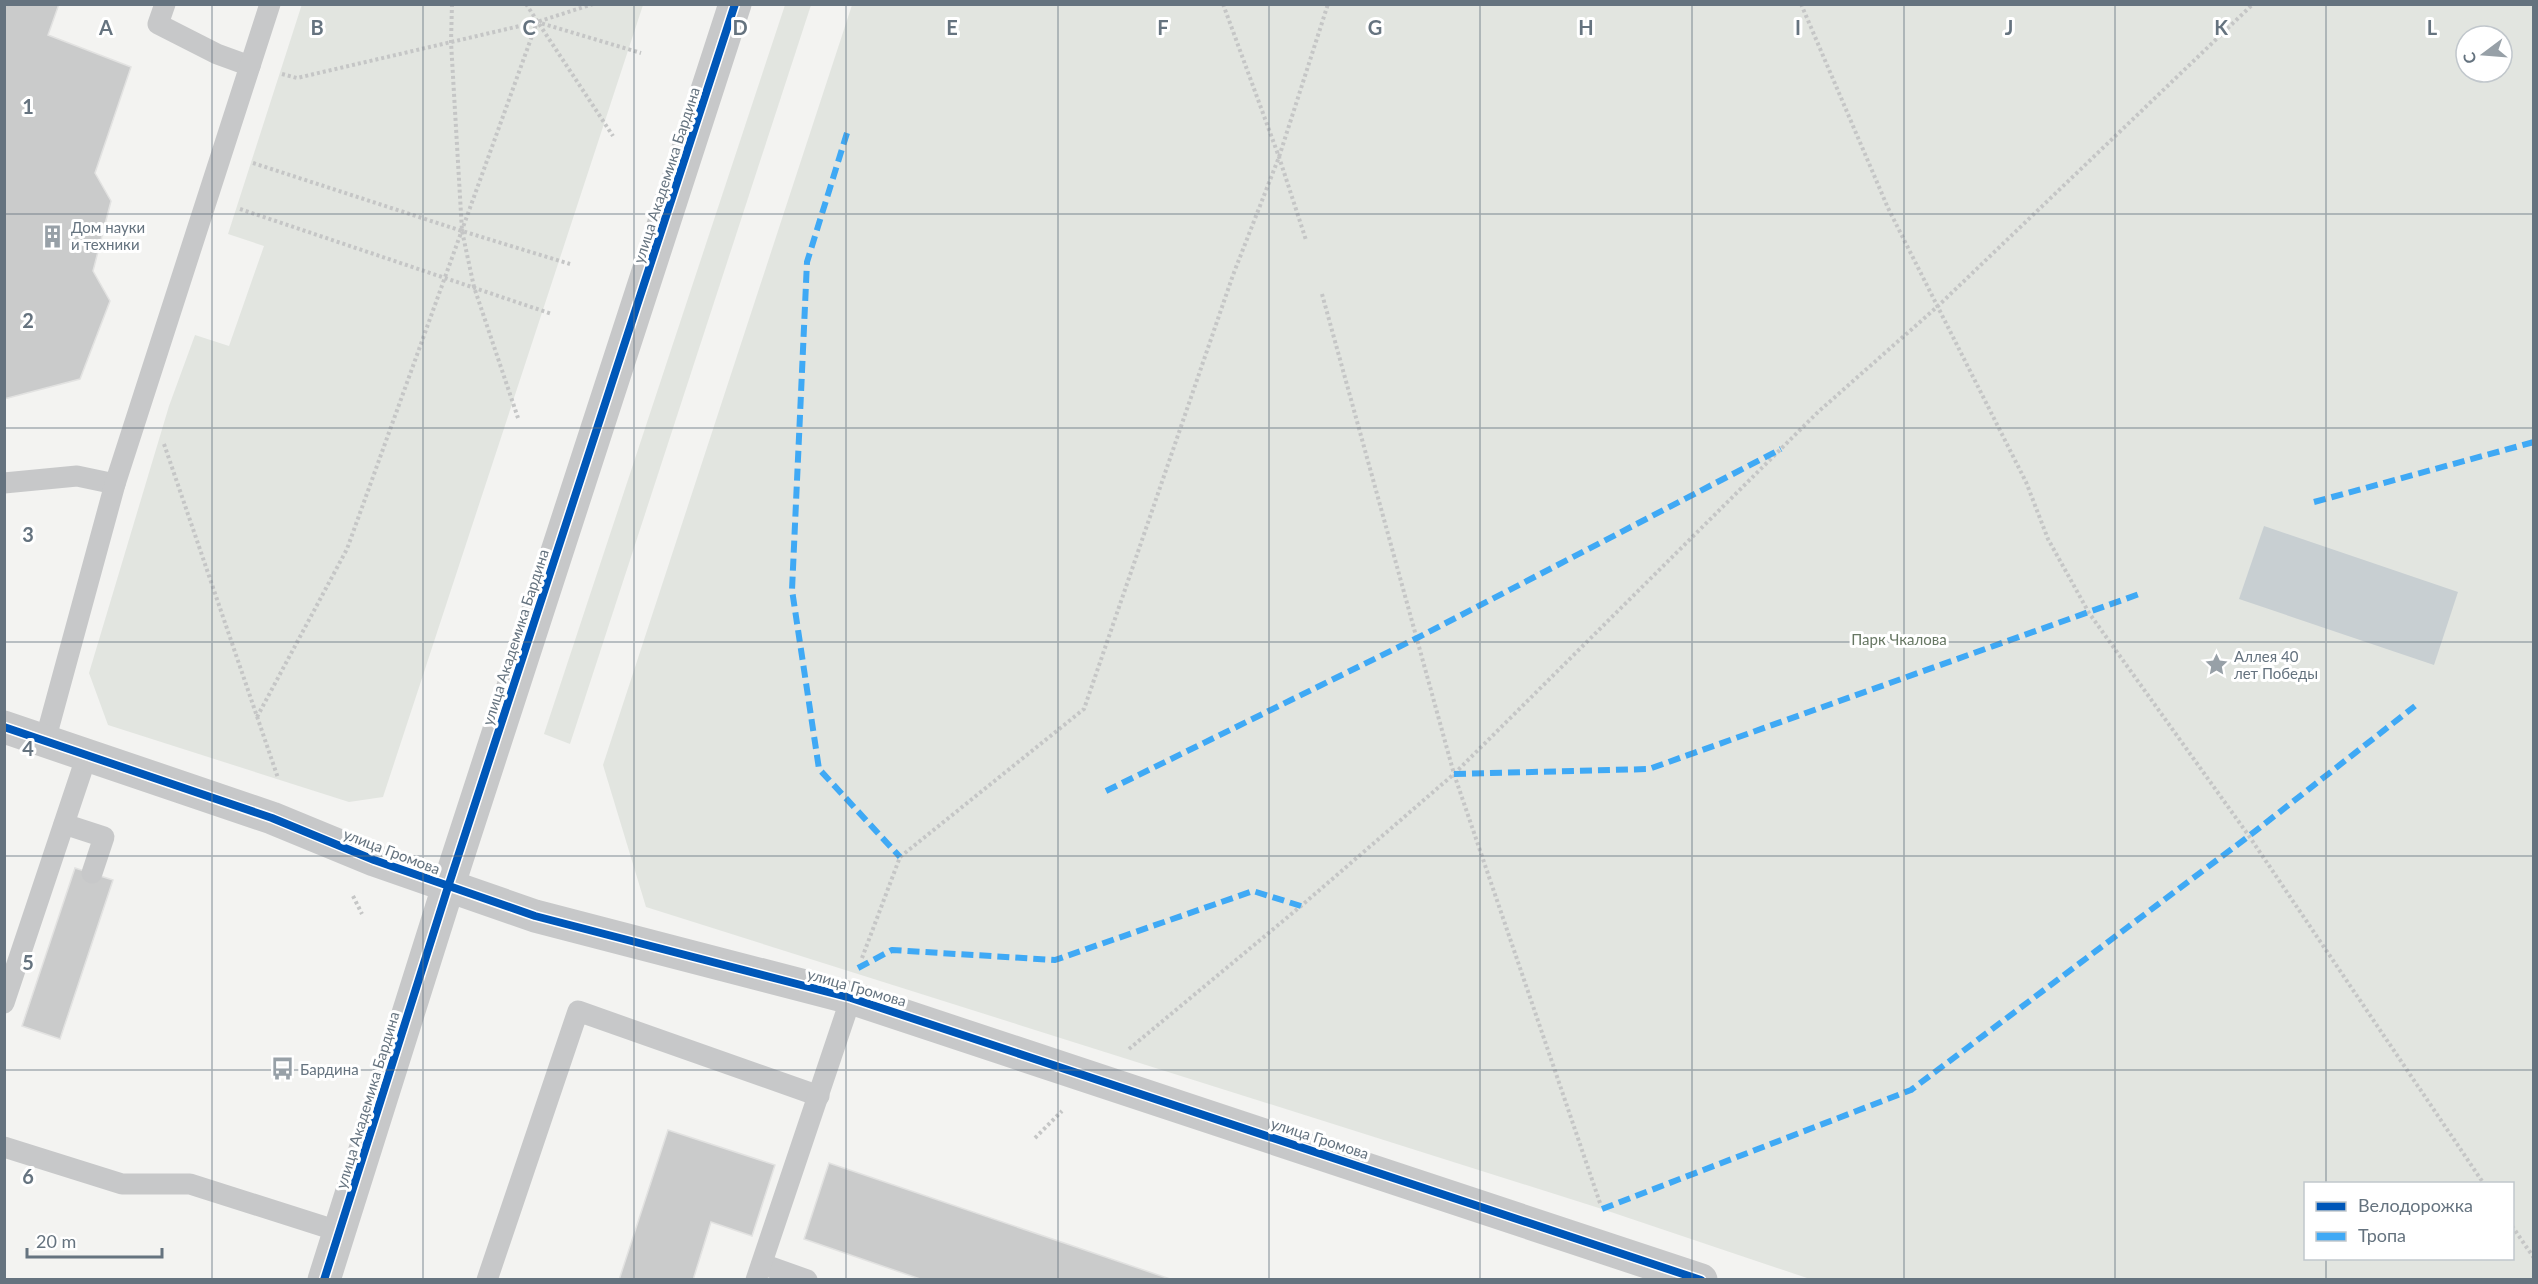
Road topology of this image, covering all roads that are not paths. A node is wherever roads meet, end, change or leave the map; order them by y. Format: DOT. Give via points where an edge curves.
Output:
graph roads {
  1 [pos="165,4"];
  2 [pos="270,4"];
  3 [pos="735,4"];
  4 [pos="250,66"];
  5 [pos="4,483"];
  6 [pos="115,484"];
  7 [pos="4,728"];
  8 [pos="45,741"];
  9 [pos="87,755"];
  10 [pos="64,824"];
  11 [pos="92,873"];
  12 [pos="448,887"];
  13 [pos="855,983"];
  14 [pos="4,1003"];
  15 [pos="819,1096"];
  16 [pos="4,1147"];
  17 [pos="341,1232"];
  18 [pos="762,1274"];
  19 [pos="324,1280"];
  20 [pos="487,1280"];
  21 [pos="807,1280"];
  22 [pos="1701,1280"];
  1 -- 4 [label="lane" via="158,24"];
  2 -- 4 [label="lane"];
  3 -- 12 [label="street, улица Академика Бардина"];
  4 -- 6 [label="lane"];
  5 -- 6 [label="lane" via="77,476"];
  6 -- 8 [label="lane"];
  7 -- 8 [label="street, улица Громова"];
  8 -- 9 [label="street, улица Громова"];
  9 -- 10 [label="lane"];
  9 -- 12 [label="street, улица Громова" via="272,818"];
  10 -- 11 [label="lane" via="104,837"];
  10 -- 14 [label="lane"];
  12 -- 13 [label="street, улица Громова" via="535,916"];
  12 -- 17 [label="street, улица Академика Бардина"];
  13 -- 15 [label="lane"];
  13 -- 22 [label="street, улица Громова" via="1095,1078"];
  15 -- 18 [label="lane"];
  15 -- 20 [label="lane" via="578,1011"];
  16 -- 17 [label="lane" via="122,1184 190,1184"];
  17 -- 19 [label="street, улица Академика Бардина"];
  18 -- 21 [label="lane"];
}
